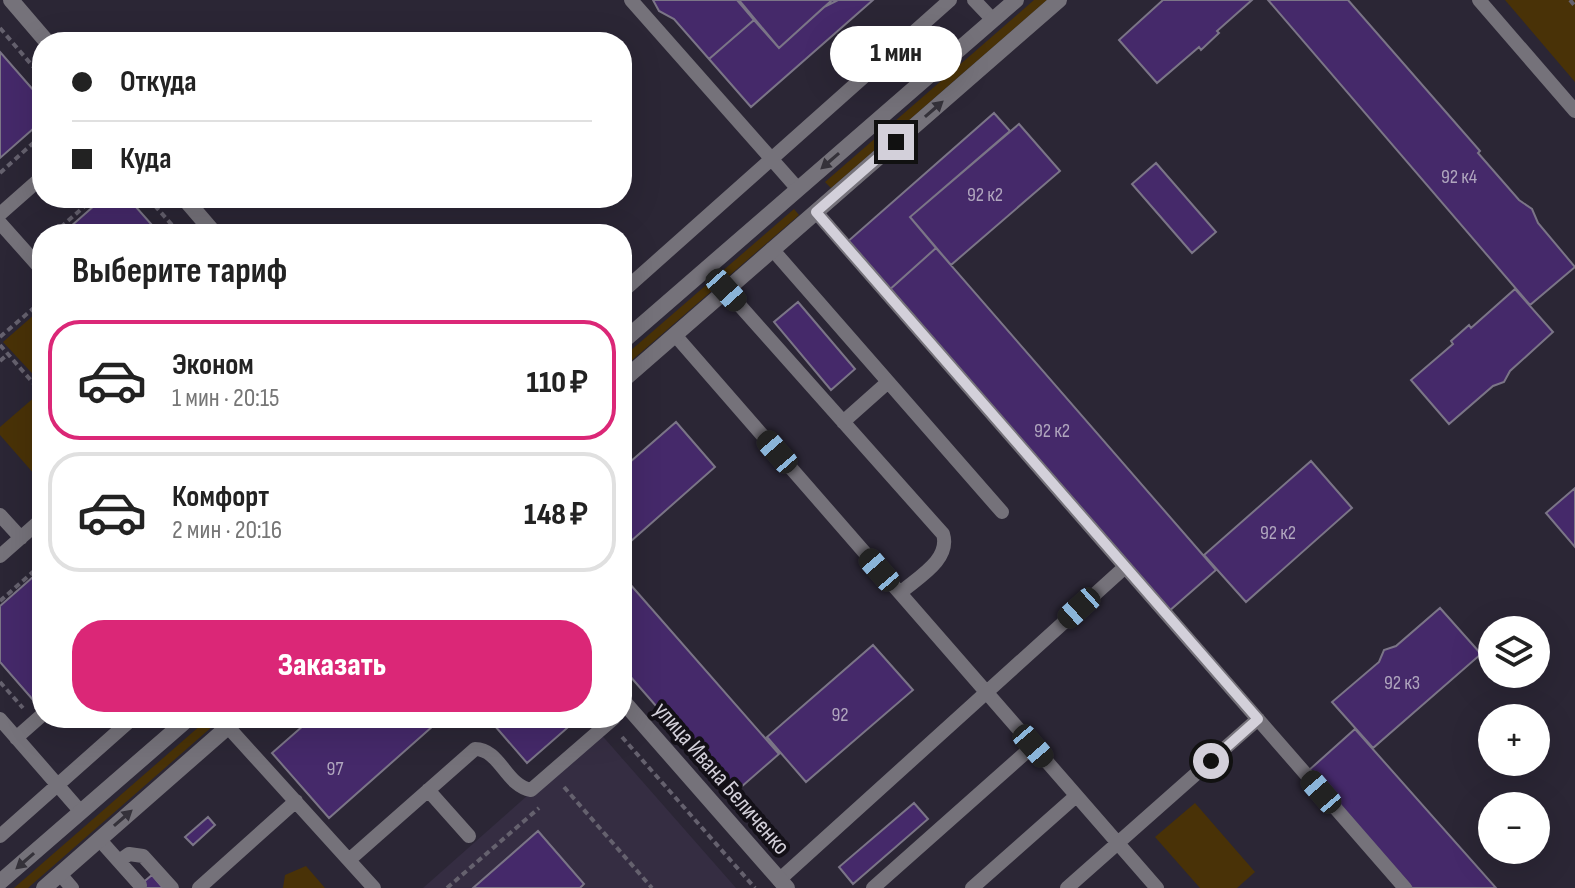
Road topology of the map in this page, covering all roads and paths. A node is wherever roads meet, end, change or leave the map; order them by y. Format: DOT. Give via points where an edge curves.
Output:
graph roads {
  1 [pos="11,0"];
  2 [pos="631,0"];
  3 [pos="950,0"];
  4 [pos="974,0"];
  5 [pos="1016,0"];
  6 [pos="1059,0"];
  7 [pos="1479,0"];
  8 [pos="1570,0"];
  9 [pos="1575,6"];
  10 [pos="993,20"];
  11 [pos="0,28"];
  12 [pos="38,32"];
  13 [pos="32,65"];
  14 [pos="1575,111"];
  15 [pos="32,144"];
  16 [pos="772,159"];
  17 [pos="0,173"];
  18 [pos="32,186"];
  19 [pos="798,189"];
  20 [pos="83,208"];
  21 [pos="157,208"];
  22 [pos="193,208"];
  23 [pos="816,212"];
  24 [pos="0,214"];
  25 [pos="0,223"];
  26 [pos="64,224"];
  27 [pos="171,224"];
  28 [pos="206,224"];
  29 [pos="772,249"];
  30 [pos="32,259"];
  31 [pos="632,283"];
  32 [pos="726,290"];
  33 [pos="32,310"];
  34 [pos="632,333"];
  35 [pos="675,335"];
  36 [pos="0,337"];
  37 [pos="0,345"];
  38 [pos="8,354"];
  39 [pos="0,361"];
  40 [pos="632,372"];
  41 [pos="32,380"];
  42 [pos="888,382"];
  43 [pos="843,422"];
  44 [pos="1002,512"];
  45 [pos="0,515"];
  46 [pos="32,528"];
  47 [pos="21,538"];
  48 [pos="0,556"];
  49 [pos="1125,567"];
  50 [pos="32,573"];
  51 [pos="900,593"];
  52 [pos="0,601"];
  53 [pos="0,682"];
  54 [pos="986,692"];
  55 [pos="32,711"];
  56 [pos="632,715"];
  57 [pos="32,718"];
  58 [pos="1258,719"];
  59 [pos="0,720"];
  60 [pos="122,728"];
  61 [pos="178,728"];
  62 [pos="226,728"];
  63 [pos="238,728"];
  64 [pos="602,728"];
  65 [pos="16,738"];
  66 [pos="1033,746"];
  67 [pos="611,747"];
  68 [pos="57,785"];
  69 [pos="564,787"];
  70 [pos="428,790"];
  71 [pos="1076,796"];
  72 [pos="296,801"];
  73 [pos="540,807"];
  74 [pos="81,812"];
  75 [pos="0,836"];
  76 [pos="469,836"];
  77 [pos="99,839"];
  78 [pos="1118,843"];
  79 [pos="349,860"];
  80 [pos="119,861"];
  81 [pos="60,874"];
  82 [pos="0,882"];
  83 [pos="783,884"];
  84 [pos="140,885"];
  85 [pos="44,888"];
  86 [pos="72,888"];
  87 [pos="172,888"];
  88 [pos="199,888"];
  89 [pos="374,888"];
  90 [pos="447,888"];
  91 [pos="652,888"];
  92 [pos="755,888"];
  93 [pos="873,888"];
  94 [pos="972,888"];
  95 [pos="1067,888"];
  96 [pos="1157,888"];
  97 [pos="1405,888"];
  1 -- 12 [label="street"];
  2 -- 16 [label="lane"];
  3 -- 16 [label="lane"];
  4 -- 10 [label="lane"];
  5 -- 10 [label="street"];
  23 -- 6 [label="street, one-way"];
  7 -- 14 [label="lane"];
  8 -- 9 [label="path"];
  10 -- 19 [label="street, one-way"];
  11 -- 13 [label="path"];
  15 -- 17 [label="path"];
  16 -- 19 [label="lane"];
  16 -- 31 [label="lane"];
  18 -- 24 [label="lane"];
  19 -- 34 [label="street"];
  20 -- 26 [label="path"];
  21 -- 27 [label="path"];
  22 -- 28 [label="street"];
  23 -- 29 [label="street"];
  23 -- 49 [label="lane"];
  25 -- 30 [label="lane"];
  29 -- 32 [label="street"];
  29 -- 42 [label="lane"];
  32 -- 35 [label="street"];
  32 -- 43 [label="lane"];
  33 -- 36 [label="path"];
  35 -- 40 [label="street"];
  35 -- 51 [label="lane"];
  37 -- 38 [label="path"];
  38 -- 39 [label="path"];
  38 -- 41 [label="path"];
  42 -- 43 [label="lane"];
  42 -- 44 [label="lane"];
  43 -- 51 [label="lane" via="946,543 939,559"];
  45 -- 47 [label="lane"];
  46 -- 47 [label="lane"];
  47 -- 48 [label="lane"];
  49 -- 54 [label="lane"];
  49 -- 58 [label="lane"];
  50 -- 52 [label="path"];
  51 -- 54 [label="lane"];
  53 -- 55 [label="path"];
  54 -- 66 [label="lane"];
  54 -- 83 [label="lane"];
  56 -- 83 [label="street, улица Ивана Беличенко"];
  57 -- 65 [label="lane"];
  58 -- 78 [label="lane"];
  58 -- 97 [label="lane"];
  59 -- 65 [label="lane"];
  60 -- 68 [label="lane"];
  61 -- 74 [label="street"];
  77 -- 62 [label="street, one-way"];
  63 -- 72 [label="lane"];
  64 -- 70 [label="lane" via="531,790 520,787 487,751 475,749"];
  65 -- 68 [label="lane"];
  66 -- 71 [label="lane"];
  66 -- 93 [label="lane"];
  67 -- 92 [label="path" via="622,737"];
  68 -- 74 [label="lane"];
  68 -- 75 [label="lane"];
  69 -- 91 [label="path"];
  70 -- 76 [label="lane"];
  70 -- 79 [label="lane"];
  71 -- 78 [label="lane"];
  71 -- 94 [label="lane"];
  72 -- 79 [label="lane"];
  72 -- 88 [label="lane"];
  73 -- 90 [label="path"];
  74 -- 82 [label="street, one-way"];
  77 -- 80 [label="lane"];
  77 -- 81 [label="street"];
  78 -- 95 [label="lane"];
  78 -- 96 [label="lane"];
  79 -- 89 [label="lane"];
  80 -- 84 [label="lane"];
  80 -- 87 [label="lane" via="129,854 143,856"];
  81 -- 85 [label="street"];
  81 -- 86 [label="lane"];
}
